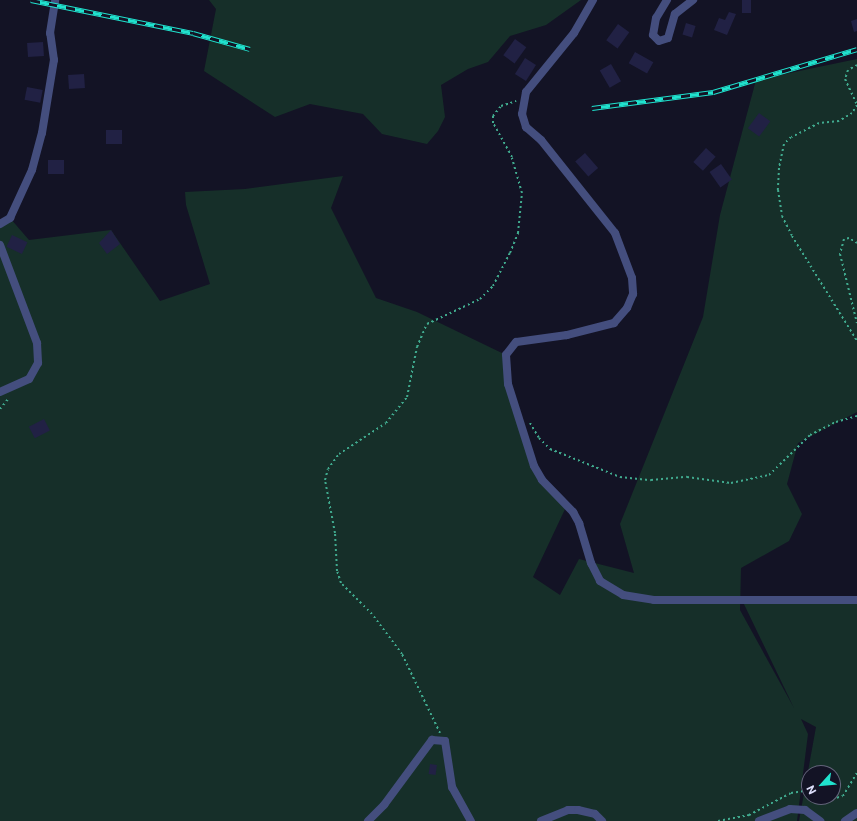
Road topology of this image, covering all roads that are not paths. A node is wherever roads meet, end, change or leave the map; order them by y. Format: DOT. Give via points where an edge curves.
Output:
graph roads {
  1 [pos="55,0"];
  2 [pos="593,0"];
  3 [pos="667,0"];
  4 [pos="693,0"];
  5 [pos="0,224"];
  6 [pos="0,245"];
  7 [pos="0,392"];
  8 [pos="857,600"];
  9 [pos="857,813"];
  10 [pos="368,821"];
  11 [pos="471,821"];
  12 [pos="541,821"];
  13 [pos="602,821"];
  14 [pos="759,821"];
  15 [pos="820,821"];
  16 [pos="845,821"];
  1 -- 5 [label="street" via="50,33 54,60 42,133 32,170 10,218"];
  2 -- 8 [label="street" via="574,33 523,98 522,114 526,127 541,140 615,233 632,278 633,294 627,308 614,323 567,335 516,342 506,355 508,384 534,466 542,480 573,512 579,523 590,563 600,581 623,595 654,600"];
  3 -- 4 [label="street" via="656,18 654,35 658,41 668,38 675,14"];
  6 -- 7 [label="street" via="36,343 38,363 29,379"];
  9 -- 16 [label="street"];
  10 -- 11 [label="street" via="384,805 432,740 445,741 452,787"];
  12 -- 13 [label="street" via="568,810 578,810 595,814"];
  14 -- 15 [label="street" via="790,809 805,810"];
}
